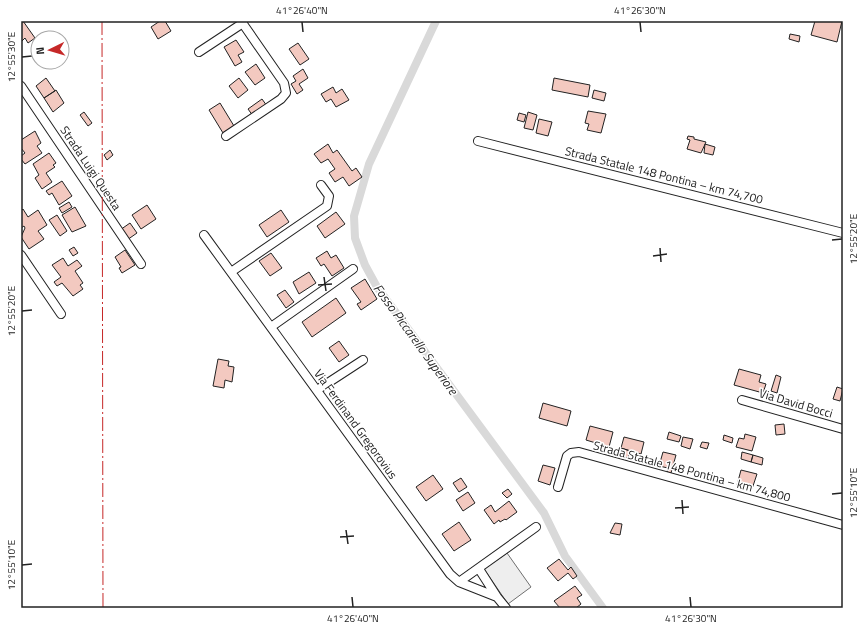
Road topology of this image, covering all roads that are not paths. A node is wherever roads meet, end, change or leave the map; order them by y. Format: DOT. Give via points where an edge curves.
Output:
graph roads {
  1 [pos="242,22"];
  2 [pos="199,52"];
  3 [pos="21,86"];
  4 [pos="226,136"];
  5 [pos="478,141"];
  6 [pos="321,185"];
  7 [pos="843,233"];
  8 [pos="204,235"];
  9 [pos="21,255"];
  10 [pos="141,264"];
  11 [pos="353,269"];
  12 [pos="232,272"];
  13 [pos="61,314"];
  14 [pos="271,327"];
  15 [pos="363,360"];
  16 [pos="317,390"];
  17 [pos="742,400"];
  18 [pos="843,429"];
  19 [pos="558,487"];
  20 [pos="843,525"];
  21 [pos="536,527"];
  22 [pos="479,569"];
  23 [pos="459,582"];
  24 [pos="498,597"];
  25 [pos="506,608"];
  1 -- 2 [label="street"];
  1 -- 4 [label="street" via="284,83 286,93"];
  3 -- 10 [label="street, Strada Luigi Questa"];
  5 -- 7 [label="street, Strada Statale 148 Pontina – km 74,700"];
  6 -- 12 [label="street" via="328,196 327,206"];
  8 -- 12 [label="street, Via Ferdinand Gregorovius"];
  9 -- 13 [label="street"];
  11 -- 14 [label="street"];
  12 -- 14 [label="street, Via Ferdinand Gregorovius"];
  14 -- 16 [label="street, Via Ferdinand Gregorovius"];
  15 -- 16 [label="street"];
  16 -- 23 [label="street, Via Ferdinand Gregorovius" via="450,574"];
  17 -- 18 [label="street, Via David Bocci"];
  19 -- 20 [label="street, Strada Statale 148 Pontina – km 74,800" via="567,456 579,452"];
  21 -- 22 [label="street"];
  22 -- 23 [label="street"];
  22 -- 24 [label="street"];
  23 -- 24 [label="street, Via Ferdinand Gregorovius"];
  24 -- 25 [label="street"];
}
